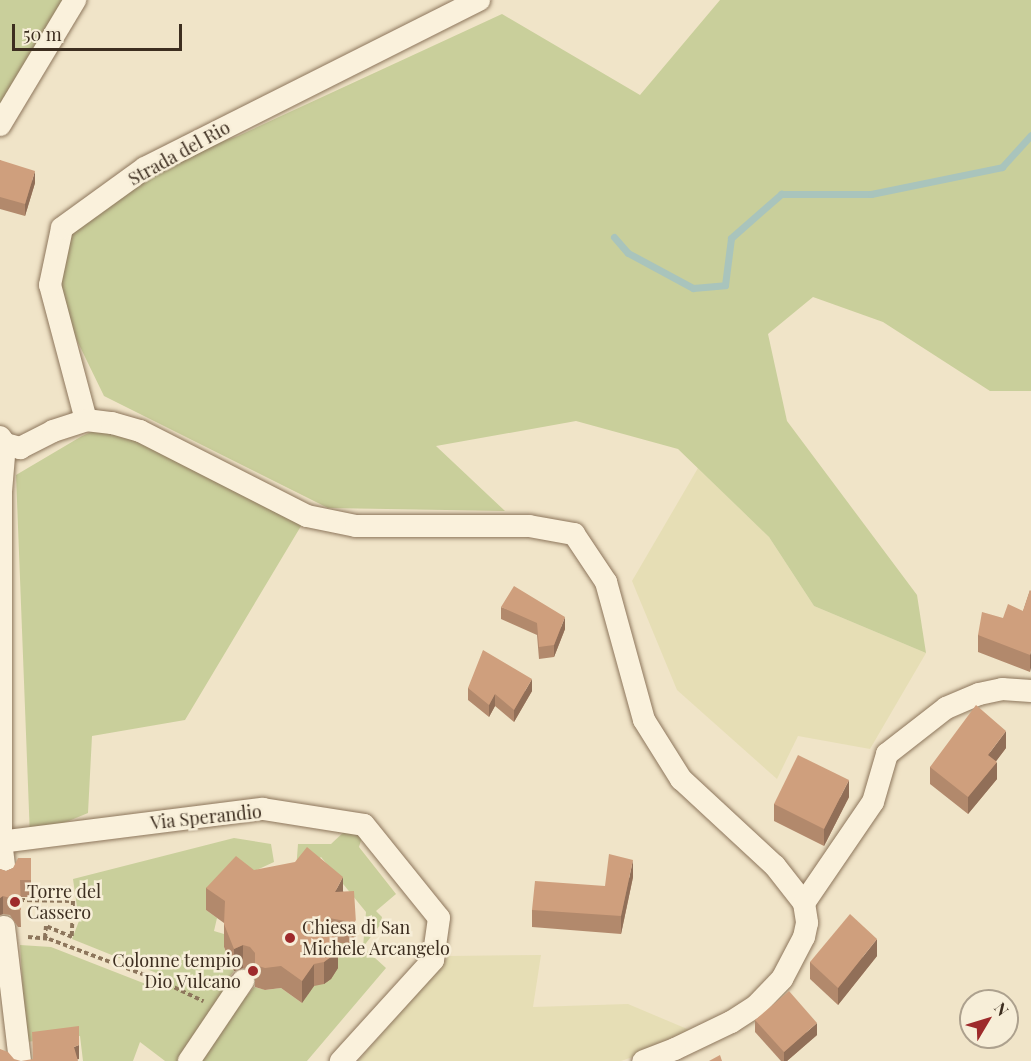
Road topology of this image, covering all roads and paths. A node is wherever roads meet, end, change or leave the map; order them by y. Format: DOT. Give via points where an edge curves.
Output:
graph roads {
  1 [pos="75,0"];
  2 [pos="479,0"];
  3 [pos="0,125"];
  4 [pos="87,420"];
  5 [pos="2,441"];
  6 [pos="1031,685"];
  7 [pos="1002,688"];
  8 [pos="1031,691"];
  9 [pos="0,841"];
  10 [pos="4,875"];
  11 [pos="20,900"];
  12 [pos="804,903"];
  13 [pos="8,936"];
  14 [pos="45,938"];
  15 [pos="243,981"];
  16 [pos="222,1011"];
  17 [pos="20,1061"];
  18 [pos="189,1061"];
  19 [pos="341,1061"];
  20 [pos="643,1061"];
  1 -- 3 [label="street"];
  2 -- 4 [label="street, Strada del Rio" via="145,168 62,228 50,285"];
  4 -- 5 [label="street" via="20,448"];
  4 -- 12 [label="street" via="140,431 307,516 356,526 529,526 574,534 606,582 644,720 681,779 775,866"];
  5 -- 9 [label="street"];
  6 -- 7 [label="street"];
  7 -- 8 [label="street"];
  7 -- 12 [label="street" via="946,708 887,754 873,802"];
  9 -- 10 [label="street"];
  9 -- 19 [label="street, Via Sperandio" via="263,809 364,825 439,918 433,960"];
  11 -- 14 [label="path" via="73,901 72,937 46,926"];
  12 -- 20 [label="street" via="804,937 782,979 756,1006 731,1022"];
  13 -- 14 [label="path"];
  13 -- 17 [label="street"];
  14 -- 16 [label="path" via="160,981"];
  15 -- 16 [label="street"];
  16 -- 18 [label="street"];
}
